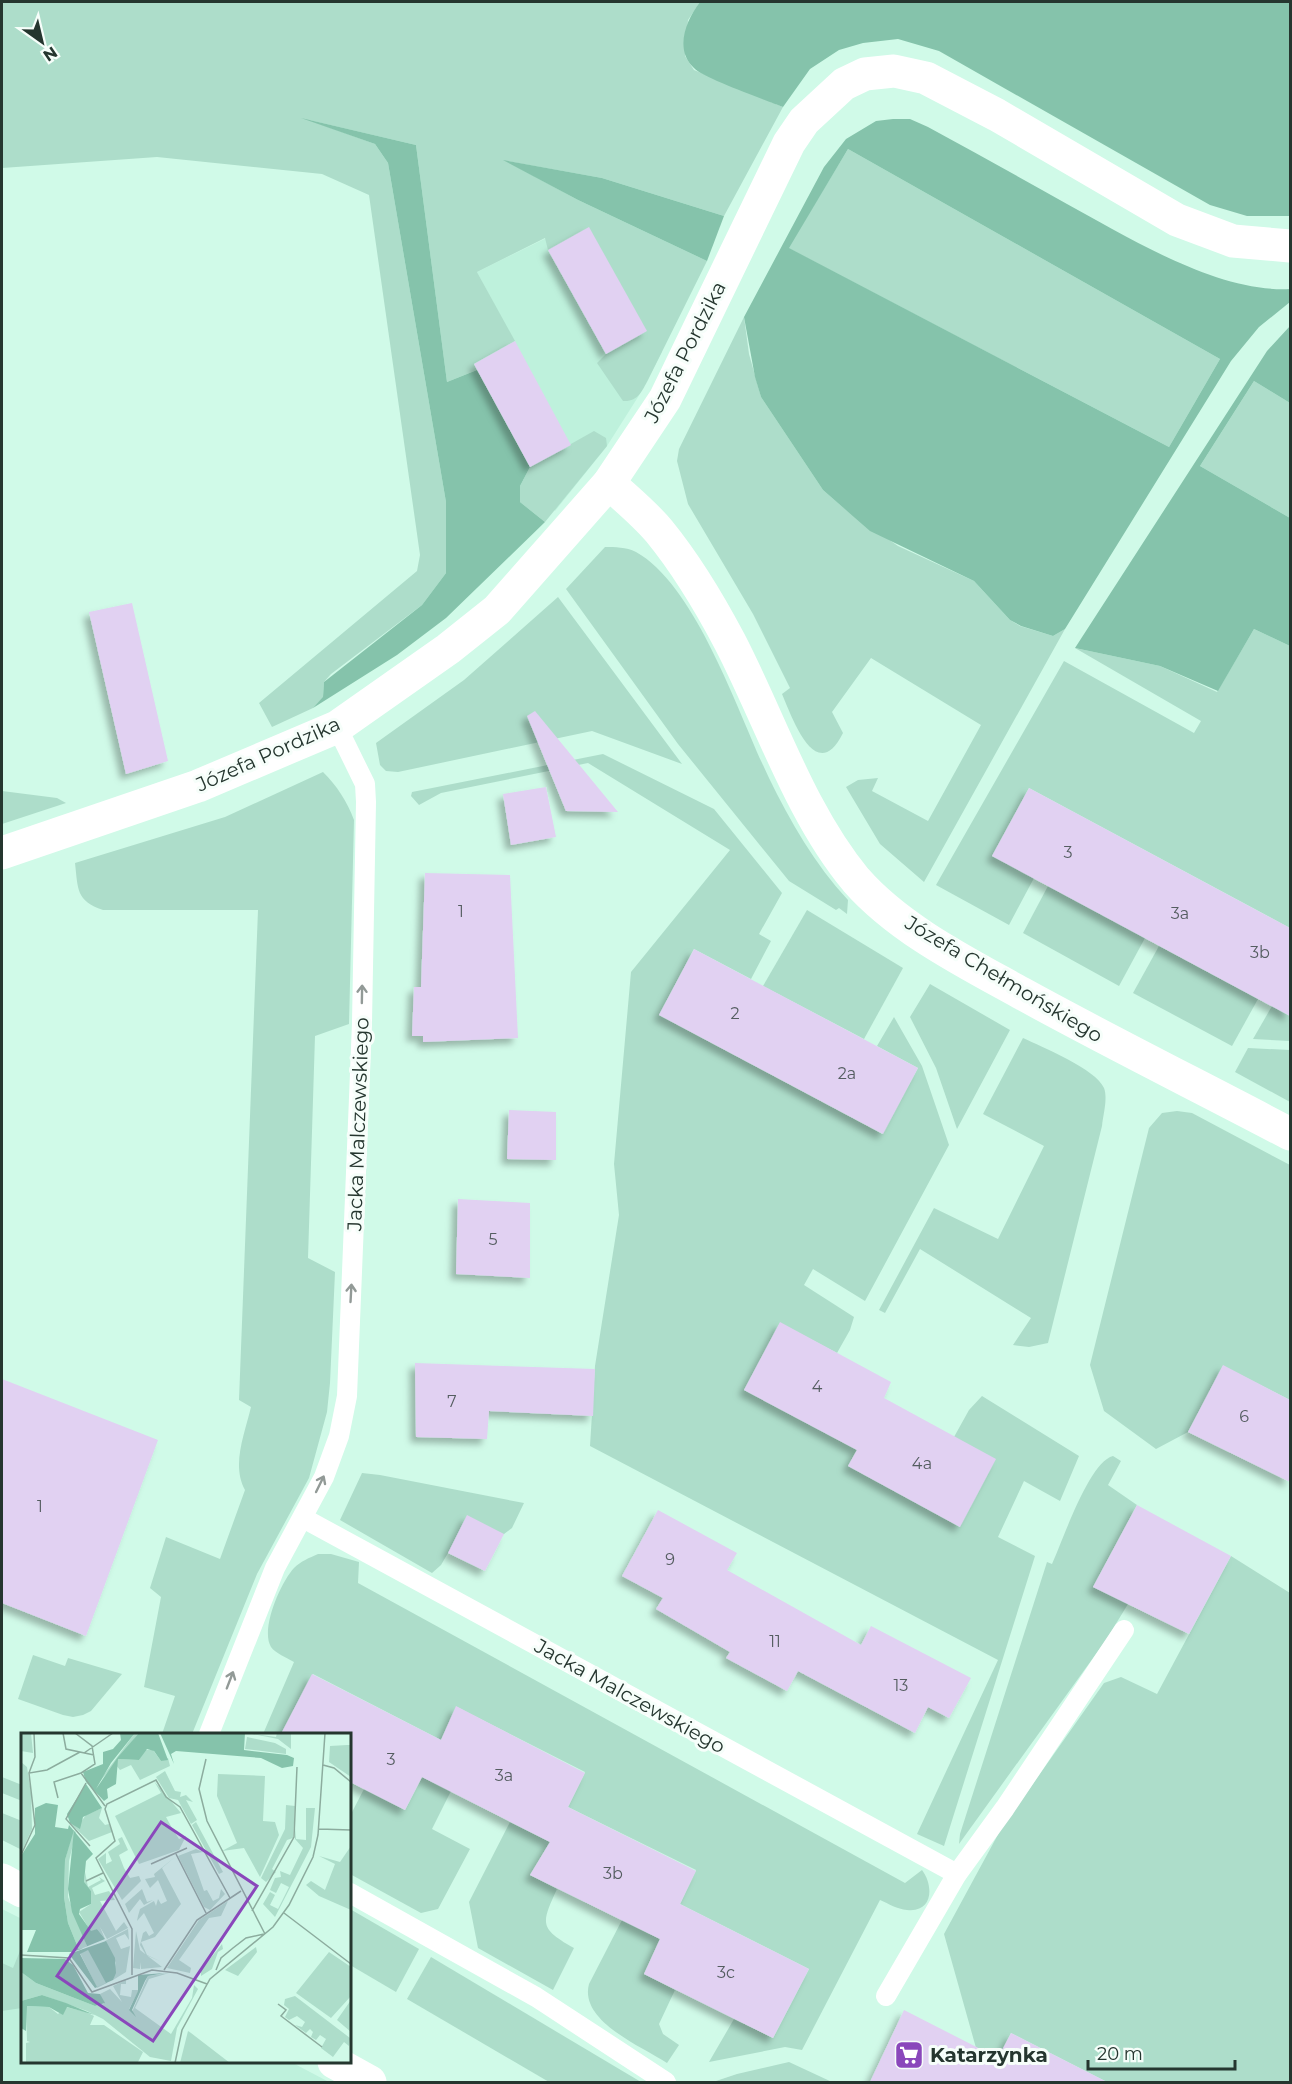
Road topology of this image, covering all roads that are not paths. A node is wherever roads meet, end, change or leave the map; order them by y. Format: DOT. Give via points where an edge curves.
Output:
graph roads {
  1 [pos="1290,246"];
  2 [pos="609,483"];
  3 [pos="337,727"];
  4 [pos="2,853"];
  5 [pos="1290,1134"];
  6 [pos="303,1518"];
  7 [pos="1124,1630"];
  8 [pos="209,1733"];
  9 [pos="957,1874"];
  10 [pos="2,1880"];
  11 [pos="21,1890"];
  12 [pos="351,1894"];
  13 [pos="886,1996"];
  14 [pos="337,2063"];
  15 [pos="370,2082"];
  16 [pos="666,2082"];
  1 -- 2 [label="street, Józefa Pordzika" via="1233,241 1177,220 998,115 926,78 894,71 865,74 844,84 804,121 789,143 665,399"];
  2 -- 3 [label="street, Józefa Pordzika" via="497,610"];
  2 -- 5 [label="street, Józefa Chełmońskiego" via="657,529 675,553 729,641 819,825 871,894 922,934 981,971"];
  3 -- 4 [label="street, Józefa Pordzika" via="198,786"];
  6 -- 3 [label="lane, Jacka Malczewskiego, one-way" via="324,1477 348,1396 366,802 365,784"];
  8 -- 6 [label="lane, Jacka Malczewskiego, one-way" via="275,1568"];
  6 -- 9 [label="lane, Jacka Malczewskiego"];
  7 -- 9 [label="lane"];
  9 -- 13 [label="lane"];
  10 -- 11 [label="street"];
  12 -- 16 [label="lane" via="536,1997"];
  14 -- 15 [label="street"];
}
